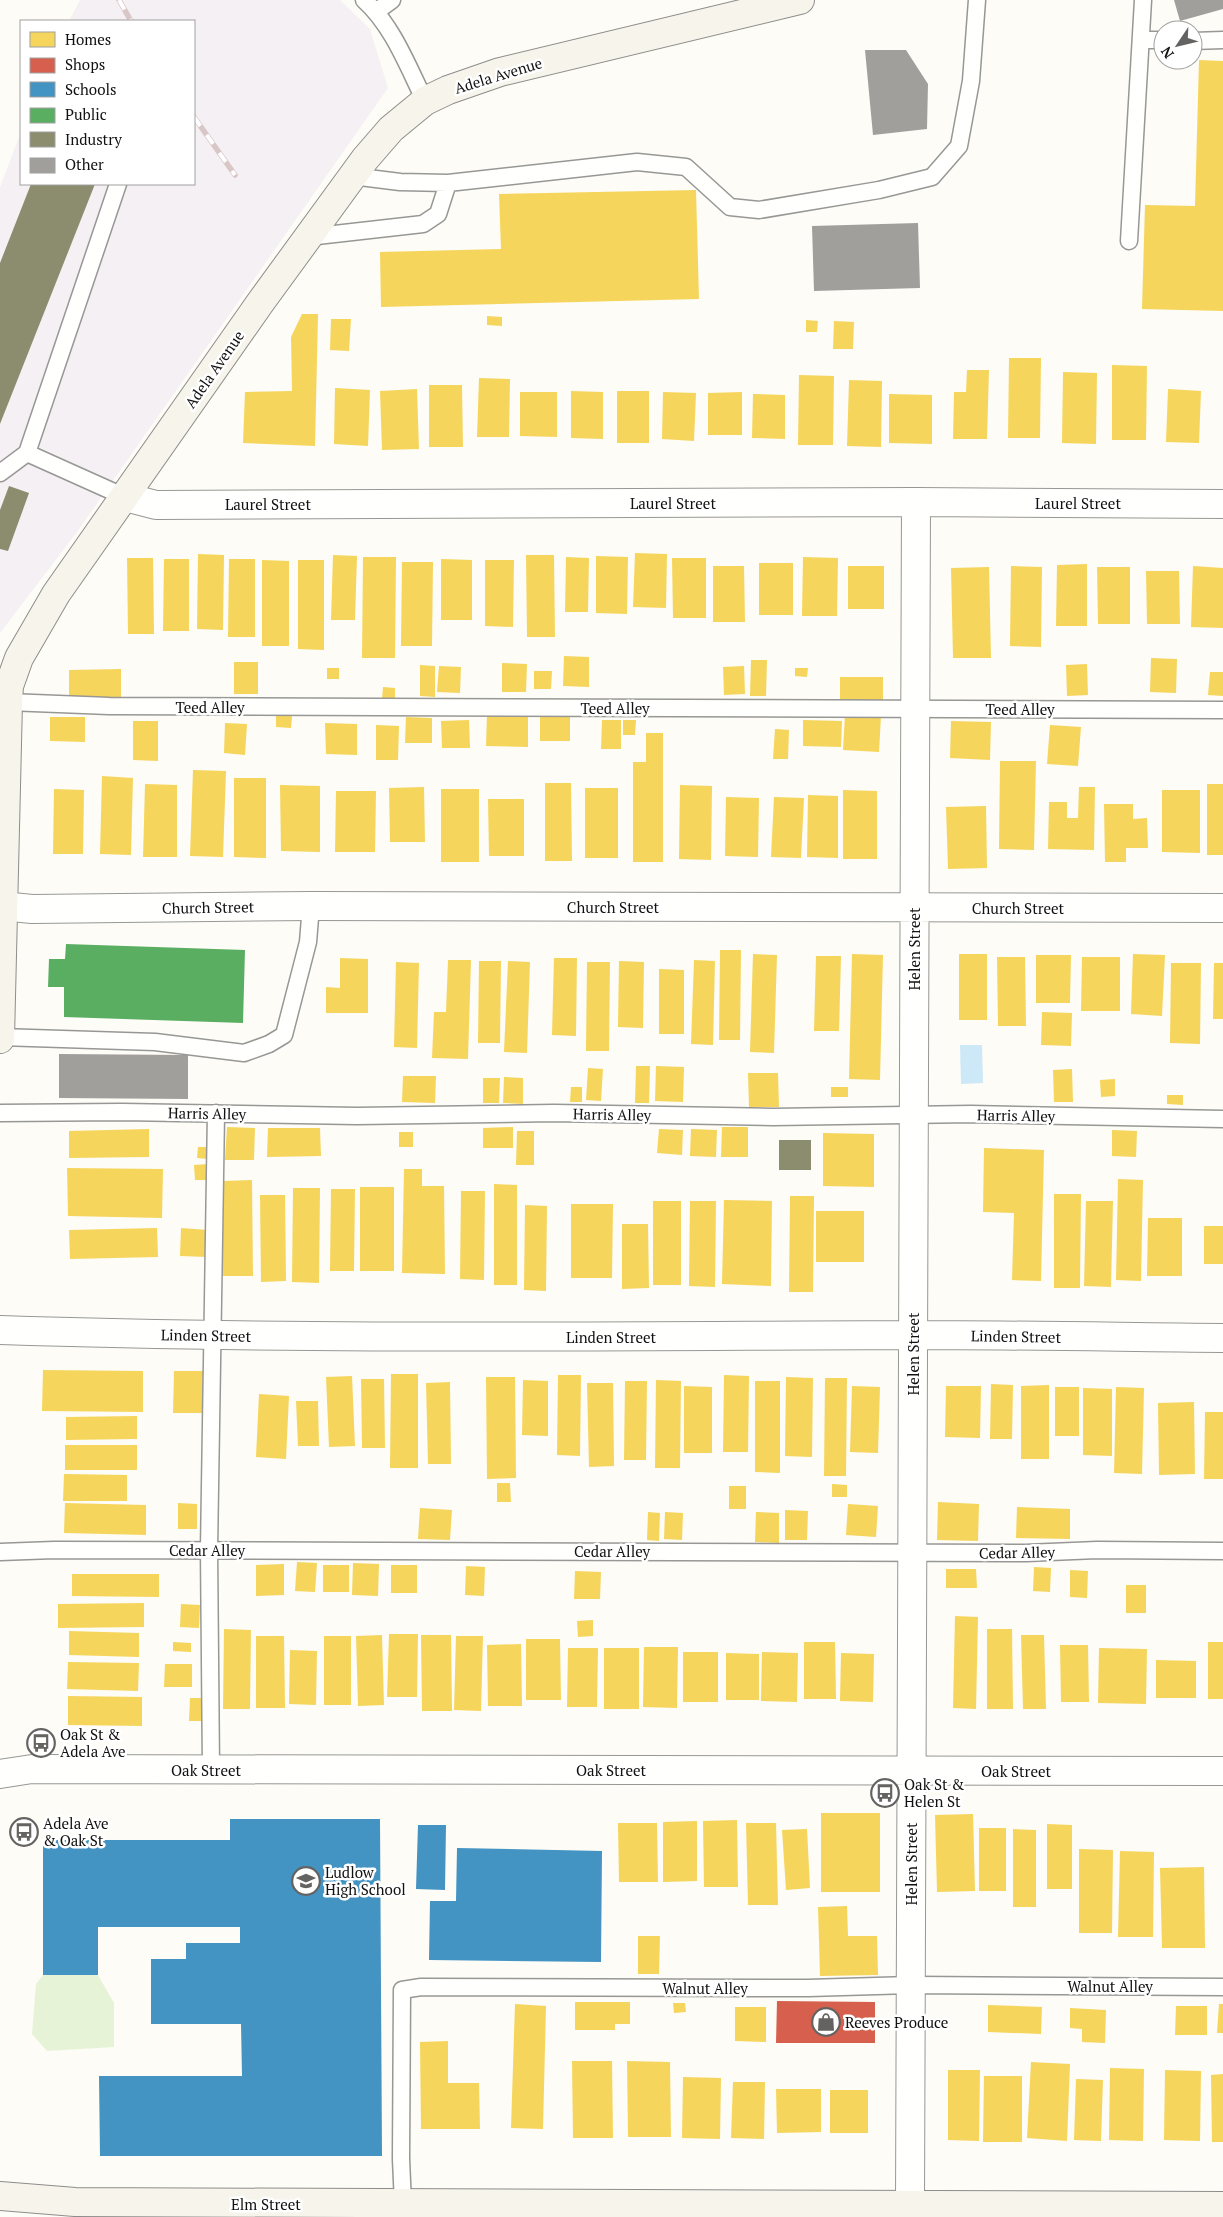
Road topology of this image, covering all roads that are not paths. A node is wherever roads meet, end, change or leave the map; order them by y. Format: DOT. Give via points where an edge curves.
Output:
graph roads {
  1 [pos="364,0"];
  2 [pos="392,0"];
  3 [pos="800,0"];
  4 [pos="977,0"];
  5 [pos="1144,0"];
  6 [pos="377,11"];
  7 [pos="1142,40"];
  8 [pos="1153,40"];
  9 [pos="1223,40"];
  10 [pos="1203,41"];
  11 [pos="426,101"];
  12 [pos="352,176"];
  13 [pos="448,183"];
  14 [pos="118,185"];
  15 [pos="308,237"];
  16 [pos="1129,241"];
  17 [pos="27,452"];
  18 [pos="0,473"];
  19 [pos="125,497"];
  20 [pos="916,502"];
  21 [pos="1223,504"];
  22 [pos="8,702"];
  23 [pos="915,709"];
  24 [pos="1223,710"];
  25 [pos="1,905"];
  26 [pos="311,906"];
  27 [pos="914,908"];
  28 [pos="1223,908"];
  29 [pos="0,1038"];
  30 [pos="0,1113"];
  31 [pos="216,1113"];
  32 [pos="915,1115"];
  33 [pos="1223,1119"];
  34 [pos="0,1330"];
  35 [pos="213,1335"];
  36 [pos="913,1335"];
  37 [pos="1223,1338"];
  38 [pos="209,1550"];
  39 [pos="0,1552"];
  40 [pos="913,1552"];
  41 [pos="1223,1552"];
  42 [pos="211,1770"];
  43 [pos="912,1770"];
  44 [pos="1223,1771"];
  45 [pos="0,1774"];
  46 [pos="911,1985"];
  47 [pos="1223,1987"];
  48 [pos="0,2196"];
  49 [pos="402,2204"];
  50 [pos="910,2205"];
  51 [pos="1223,2206"];
  1 -- 6 [label="lane"];
  2 -- 6 [label="lane"];
  3 -- 11 [label="street, Adela Avenue" via="500,72"];
  4 -- 13 [label="lane" via="971,81 958,146 932,177 879,190 759,210 730,207 686,167 637,162"];
  5 -- 7 [label="lane"];
  6 -- 11 [label="lane"];
  7 -- 8 [label="lane"];
  7 -- 16 [label="lane"];
  9 -- 10 [label="lane"];
  11 -- 12 [label="street, Adela Avenue" via="391,129"];
  12 -- 13 [label="lane"];
  12 -- 15 [label="street, Adela Avenue"];
  13 -- 15 [label="lane" via="438,214 423,224"];
  14 -- 17 [label="lane"];
  15 -- 19 [label="street, Adela Avenue"];
  17 -- 18 [label="lane"];
  17 -- 19 [label="lane"];
  19 -- 20 [label="street, Laurel Street" via="156,505"];
  19 -- 22 [label="street, Adela Avenue" via="51,602 19,658 9,686"];
  20 -- 21 [label="street, Laurel Street"];
  20 -- 23 [label="street, Helen Street"];
  22 -- 23 [label="lane, Teed Alley" via="119,706"];
  22 -- 25 [label="street, Adela Avenue"];
  23 -- 24 [label="lane, Teed Alley"];
  23 -- 27 [label="street, Helen Street"];
  25 -- 26 [label="street, Church Street" via="32,909"];
  25 -- 29 [label="street, Adela Avenue"];
  26 -- 27 [label="street, Church Street"];
  26 -- 29 [label="lane" via="308,942 284,1036 270,1044 244,1053 155,1042"];
  27 -- 28 [label="street, Church Street"];
  27 -- 32 [label="street, Helen Street"];
  30 -- 31 [label="lane, Harris Alley"];
  31 -- 32 [label="lane, Harris Alley" via="356,1116 554,1113 773,1117"];
  31 -- 35 [label="lane"];
  32 -- 33 [label="lane, Harris Alley"];
  32 -- 36 [label="street, Helen Street"];
  34 -- 35 [label="street, Linden Street"];
  35 -- 36 [label="street, Linden Street"];
  35 -- 38 [label="lane"];
  36 -- 37 [label="street, Linden Street"];
  36 -- 40 [label="street, Helen Street"];
  38 -- 39 [label="lane, Cedar Alley"];
  38 -- 40 [label="lane, Cedar Alley"];
  38 -- 42 [label="lane"];
  40 -- 41 [label="lane, Cedar Alley"];
  40 -- 43 [label="street, Helen Street"];
  42 -- 43 [label="street, Oak Street"];
  42 -- 45 [label="street, Oak Street" via="32,1769"];
  43 -- 44 [label="street, Oak Street"];
  43 -- 46 [label="street, Helen Street"];
  46 -- 47 [label="lane, Walnut Alley"];
  46 -- 49 [label="lane, Walnut Alley" via="808,1988 421,1987 402,1990"];
  46 -- 50 [label="street, Helen Street"];
  48 -- 49 [label="street, Elm Street" via="75,2202"];
  49 -- 50 [label="street, Elm Street"];
  50 -- 51 [label="street, Elm Street"];
}
